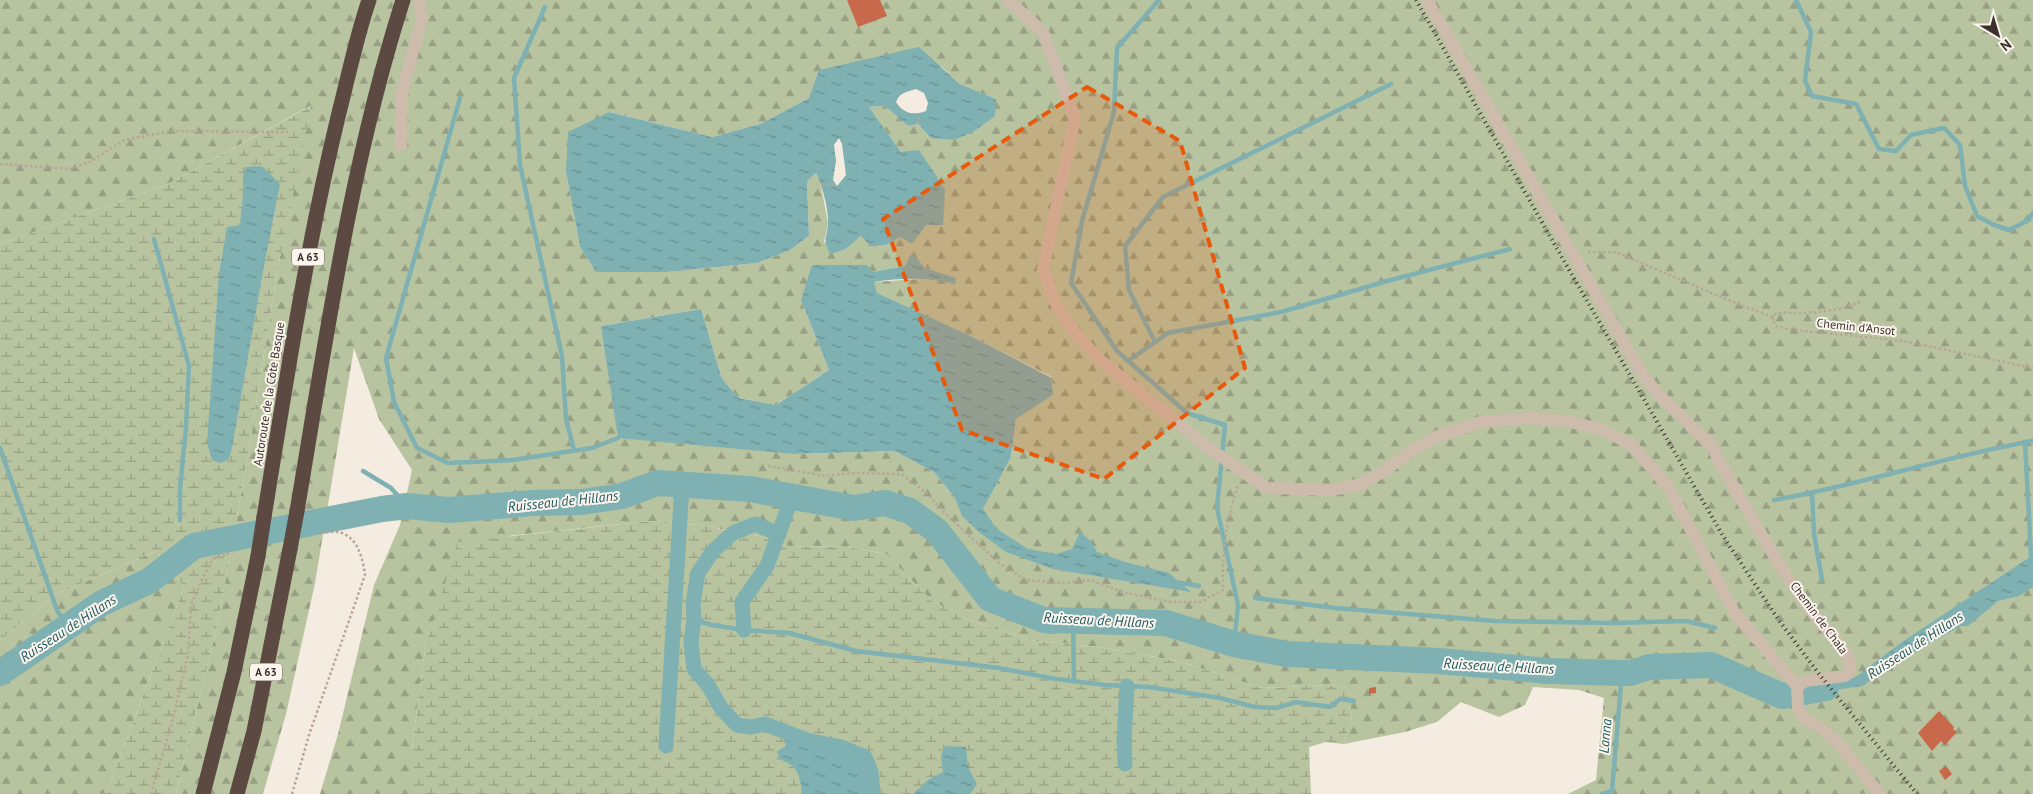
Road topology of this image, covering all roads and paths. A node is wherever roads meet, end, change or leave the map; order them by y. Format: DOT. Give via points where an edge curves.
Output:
graph roads {
  1 [pos="369,0"];
  2 [pos="403,0"];
  3 [pos="419,0"];
  4 [pos="1008,0"];
  5 [pos="1427,0"];
  6 [pos="919,114"];
  7 [pos="918,124"];
  8 [pos="288,132"];
  9 [pos="401,144"];
  10 [pos="0,164"];
  11 [pos="834,184"];
  12 [pos="821,185"];
  13 [pos="1574,256"];
  14 [pos="1860,302"];
  15 [pos="1773,317"];
  16 [pos="2033,368"];
  17 [pos="768,466"];
  18 [pos="1246,472"];
  19 [pos="318,533"];
  20 [pos="233,552"];
  21 [pos="1797,691"];
  22 [pos="151,794"];
  23 [pos="203,794"];
  24 [pos="237,794"];
  25 [pos="292,794"];
  26 [pos="1880,794"];
  1 -- 23 [label="highway, Autoroute de la Côte Basque / A 63, bridge" via="319,198 258,556 232,682"];
  2 -- 24 [label="highway, A 63, bridge" via="389,45 348,217 290,549 254,731"];
  3 -- 9 [label="street" via="422,18 402,92"];
  4 -- 18 [label="street" via="1043,32 1074,118 1042,270 1058,308 1074,333 1101,361 1209,448"];
  5 -- 13 [label="street"];
  6 -- 7 [label="path"];
  8 -- 10 [label="path" via="172,131 124,140 92,161 71,170"];
  11 -- 12 [label="path"];
  13 -- 15 [label="path" via="1594,252 1618,253"];
  13 -- 21 [label="street, Chemin de Chala" via="1642,374 1671,408 1713,447 1782,569 1846,653 1850,662 1849,673 1806,681"];
  14 -- 15 [label="path, Chemin d'Ansot" via="1836,310 1798,314 1779,312"];
  15 -- 16 [label="path, Chemin d'Ansot" via="1776,326 1787,329 1903,341"];
  17 -- 18 [label="path" via="825,476 901,474 925,492 999,563 1026,580 1062,583 1090,580 1122,592 1170,602 1201,602 1223,590 1222,556 1228,515"];
  18 -- 21 [label="street" via="1266,488 1332,490 1362,484 1438,436 1481,422 1531,418 1601,429 1632,445 1669,488 1734,612"];
  19 -- 25 [label="path" via="339,532 354,540 364,562 365,576 309,735"];
  20 -- 22 [label="path" via="213,559 191,605 188,654"];
  21 -- 26 [label="street" via="1798,707 1803,717 1840,745"];
}
